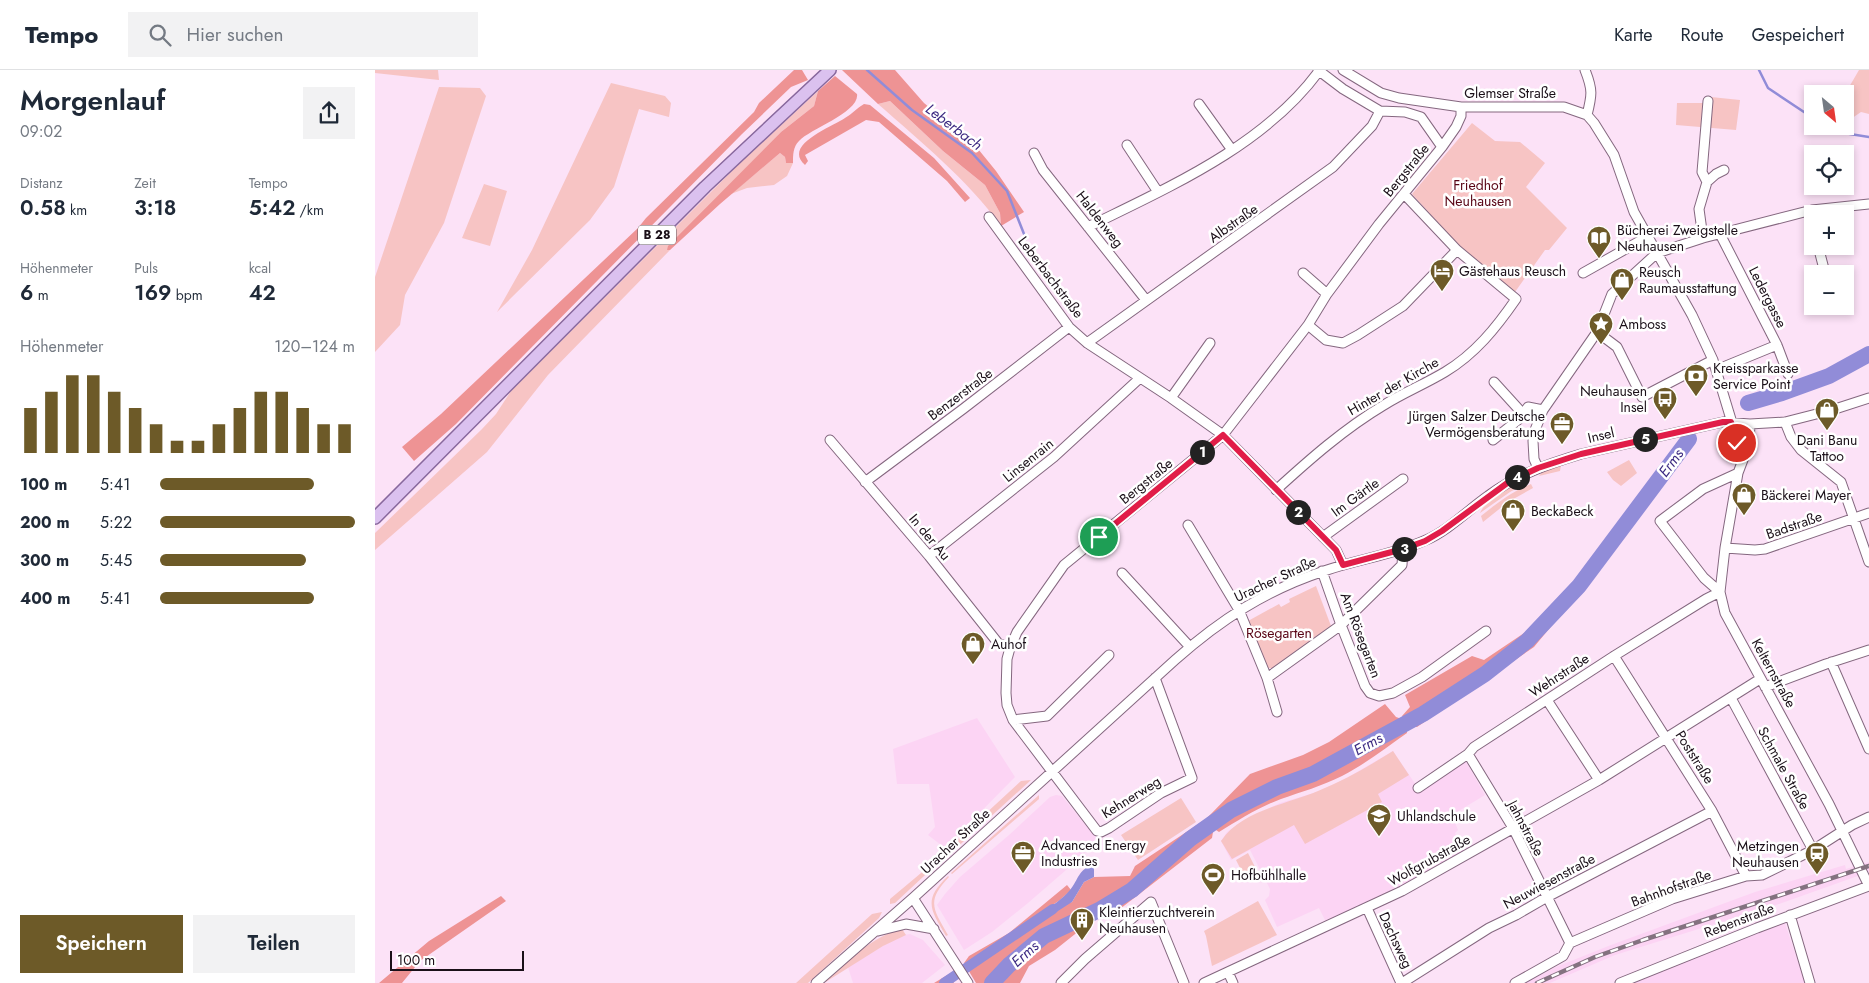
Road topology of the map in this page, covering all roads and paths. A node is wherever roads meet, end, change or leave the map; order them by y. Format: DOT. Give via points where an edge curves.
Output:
graph roads {
  1 [pos="830,70"];
  2 [pos="1319,70"];
  3 [pos="1343,70"];
  4 [pos="1585,70"];
  5 [pos="1708,101"];
  6 [pos="1199,104"];
  7 [pos="1461,107"];
  8 [pos="1380,111"];
  9 [pos="1587,115"];
  10 [pos="1127,146"];
  11 [pos="1442,147"];
  12 [pos="1232,150"];
  13 [pos="1034,153"];
  14 [pos="1724,170"];
  15 [pos="1707,182"];
  16 [pos="1159,192"];
  17 [pos="1404,194"];
  18 [pos="1869,204"];
  19 [pos="1854,206"];
  20 [pos="1804,214"];
  21 [pos="989,217"];
  22 [pos="1088,227"];
  23 [pos="1720,234"];
  24 [pos="1647,237"];
  25 [pos="1703,238"];
  26 [pos="1457,250"];
  27 [pos="1657,254"];
  28 [pos="1303,273"];
  29 [pos="1583,273"];
  30 [pos="1327,294"];
  31 [pos="1146,300"];
  32 [pos="1308,325"];
  33 [pos="1069,326"];
  34 [pos="1597,332"];
  35 [pos="1087,343"];
  36 [pos="1210,343"];
  37 [pos="1777,346"];
  38 [pos="1713,360"];
  39 [pos="1716,370"];
  40 [pos="1788,374"];
  41 [pos="1140,378"];
  42 [pos="1494,382"];
  43 [pos="1171,398"];
  44 [pos="1869,398"];
  45 [pos="1543,410"];
  46 [pos="1523,414"];
  47 [pos="1731,422"];
  48 [pos="1785,422"];
  49 [pos="1750,424"];
  50 [pos="1223,435"];
  51 [pos="830,440"];
  52 [pos="1493,440"];
  53 [pos="1743,459"];
  54 [pos="1538,468"];
  55 [pos="1738,473"];
  56 [pos="1403,479"];
  57 [pos="865,482"];
  58 [pos="1276,490"];
  59 [pos="1869,513"];
  60 [pos="375,518"];
  61 [pos="1854,518"];
  62 [pos="1188,525"];
  63 [pos="1323,537"];
  64 [pos="1725,548"];
  65 [pos="1403,549"];
  66 [pos="929,556"];
  67 [pos="1869,562"];
  68 [pos="1343,565"];
  69 [pos="1322,571"];
  70 [pos="1122,573"];
  71 [pos="1720,592"];
  72 [pos="1239,610"];
  73 [pos="1341,625"];
  74 [pos="1486,631"];
  75 [pos="1190,647"];
  76 [pos="1010,648"];
  77 [pos="1869,650"];
  78 [pos="1109,654"];
  79 [pos="1614,656"];
  80 [pos="1831,662"];
  81 [pos="1155,678"];
  82 [pos="1267,678"];
  83 [pos="1760,678"];
  84 [pos="1765,687"];
  85 [pos="1731,698"];
  86 [pos="1547,700"];
  87 [pos="1277,712"];
  88 [pos="1013,720"];
  89 [pos="1667,738"];
  90 [pos="1869,749"];
  91 [pos="1468,754"];
  92 [pos="1053,772"];
  93 [pos="1599,780"];
  94 [pos="1418,788"];
  95 [pos="1712,811"];
  96 [pos="1869,817"];
  97 [pos="1513,828"];
  98 [pos="1843,832"];
  99 [pos="1813,850"];
  100 [pos="1746,876"];
  101 [pos="1869,886"];
  102 [pos="1547,897"];
  103 [pos="913,898"];
  104 [pos="1367,908"];
  105 [pos="1790,915"];
  106 [pos="934,929"];
  107 [pos="875,931"];
  108 [pos="1570,943"];
  109 [pos="1228,972"];
  110 [pos="816,983"];
  111 [pos="968,983"];
  112 [pos="1061,983"];
  113 [pos="1184,983"];
  114 [pos="1204,983"];
  115 [pos="1233,983"];
  116 [pos="1402,983"];
  117 [pos="1515,983"];
  118 [pos="1621,983"];
  119 [pos="1810,983"];
  1 -- 60 [label="main road, B 28" via="705,187"];
  2 -- 8 [label="street"];
  2 -- 12 [label="street" via="1280,112"];
  3 -- 7 [label="street, Glemser Straße" via="1381,93"];
  4 -- 9 [label="street" via="1592,87"];
  5 -- 15 [label="street" via="1702,172"];
  6 -- 12 [label="street"];
  7 -- 9 [label="street, Glemser Straße" via="1564,107"];
  7 -- 11 [label="street, Bergstraße" via="1456,127"];
  8 -- 11 [label="street" via="1405,112 1421,117"];
  8 -- 31 [label="street, Albstraße" via="1372,126 1333,167"];
  9 -- 24 [label="street" via="1614,155 1634,212"];
  10 -- 16 [label="street"];
  11 -- 17 [label="street, Bergstraße"];
  12 -- 16 [label="street"];
  13 -- 22 [label="street, Haldenweg" via="1043,170"];
  14 -- 15 [label="street"];
  15 -- 25 [label="street" via="1699,209"];
  16 -- 22 [label="street"];
  17 -- 26 [label="street"];
  17 -- 30 [label="street, Bergstraße"];
  18 -- 19 [label="street"];
  20 -- 23 [label="street"];
  21 -- 33 [label="street, Leberbachstraße"];
  22 -- 31 [label="street, Haldenweg"];
  23 -- 25 [label="street"];
  23 -- 37 [label="street, Ledergasse"];
  24 -- 27 [label="street"];
  24 -- 29 [label="street"];
  25 -- 27 [label="street"];
  26 -- 32 [label="street" via="1403,306 1343,343 1326,340"];
  26 -- 58 [label="street, Hinter der Kirche" via="1516,299 1498,325 1474,351 1445,372 1350,427"];
  27 -- 34 [label="street" via="1612,294"];
  27 -- 38 [label="street"];
  28 -- 30 [label="street"];
  30 -- 32 [label="street, Bergstraße"];
  31 -- 35 [label="street, Albstraße"];
  32 -- 50 [label="street, Bergstraße"];
  33 -- 35 [label="street, Leberbachstraße"];
  33 -- 57 [label="street, Benzerstraße"];
  34 -- 38 [label="street" via="1617,347 1642,397"];
  34 -- 45 [label="street"];
  35 -- 41 [label="street, Leberbachstraße"];
  36 -- 43 [label="street"];
  37 -- 39 [label="street"];
  37 -- 40 [label="street, Ledergasse"];
  38 -- 39 [label="street"];
  39 -- 47 [label="street"];
  41 -- 43 [label="street, Leberbachstraße"];
  41 -- 66 [label="street, Linsenrain" via="1054,457"];
  42 -- 46 [label="street"];
  43 -- 50 [label="street, Leberbachstraße"];
  44 -- 48 [label="street, Insel"];
  45 -- 46 [label="street" via="1528,407"];
  45 -- 54 [label="street" via="1533,441"];
  46 -- 52 [label="street"];
  47 -- 49 [label="street, Insel"];
  47 -- 53 [label="street"];
  47 -- 54 [label="street, Insel" via="1581,454"];
  48 -- 49 [label="street, Insel"];
  48 -- 61 [label="street" via="1801,450 1841,482"];
  49 -- 53 [label="street, Kelternstraße" via="1749,444"];
  50 -- 58 [label="street, Leberbachstraße"];
  50 -- 76 [label="street, Bergstraße" via="1064,565 1017,632"];
  51 -- 57 [label="street, In der Au"];
  53 -- 55 [label="street, Kelternstraße"];
  54 -- 65 [label="street, Uracher Straße" via="1510,481 1431,538"];
  55 -- 64 [label="street, Kelternstraße"];
  55 -- 71 [label="street" via="1703,489 1660,521 1704,578"];
  56 -- 63 [label="street, Im Gärtle"];
  57 -- 66 [label="street, In der Au"];
  58 -- 63 [label="street, Leberbachstraße"];
  59 -- 61 [label="street, Badstraße"];
  61 -- 64 [label="street, Badstraße" via="1765,549"];
  61 -- 67 [label="street"];
  62 -- 72 [label="street"];
  63 -- 68 [label="street, Leberbachstraße" via="1336,550"];
  64 -- 71 [label="street, Kelternstraße"];
  65 -- 68 [label="street, Uracher Straße"];
  65 -- 73 [label="street" via="1403,565"];
  66 -- 76 [label="street, In der Au" via="998,643"];
  68 -- 69 [label="street, Uracher Straße"];
  69 -- 72 [label="street, Uracher Straße"];
  69 -- 73 [label="street, Am Rösegarten"];
  70 -- 75 [label="street"];
  71 -- 79 [label="street, Wehrstraße"];
  71 -- 83 [label="street, Kelternstraße" via="1725,613"];
  72 -- 75 [label="street, Uracher Straße"];
  72 -- 82 [label="street"];
  73 -- 74 [label="street, Am Rösegarten" via="1365,686 1370,693 1379,696 1393,693 1422,677"];
  73 -- 82 [label="street"];
  75 -- 81 [label="street, Uracher Straße"];
  76 -- 88 [label="street, Bergstraße" via="1006,693"];
  77 -- 80 [label="street"];
  78 -- 88 [label="street" via="1047,716"];
  79 -- 86 [label="street, Wehrstraße"];
  79 -- 89 [label="street, Poststraße"];
  80 -- 84 [label="street"];
  80 -- 90 [label="street"];
  81 -- 92 [label="street, Uracher Straße"];
  81 -- 92 [label="street, Kehnerweg" via="1192,778 1161,793 1101,832 1095,829"];
  82 -- 87 [label="street"];
  83 -- 84 [label="street, Kelternstraße"];
  83 -- 85 [label="street, Wolfgrubstraße"];
  84 -- 98 [label="street, Kelternstraße"];
  85 -- 89 [label="street, Wolfgrubstraße"];
  85 -- 99 [label="street, Schmale Straße"];
  86 -- 91 [label="street, Wehrstraße" via="1473,747"];
  86 -- 93 [label="street"];
  88 -- 92 [label="street, Bergstraße"];
  89 -- 93 [label="street, Wolfgrubstraße"];
  89 -- 95 [label="street, Poststraße"];
  91 -- 94 [label="street, Wehrstraße"];
  91 -- 97 [label="street, Jahnstraße"];
  92 -- 103 [label="street, Uracher Straße"];
  93 -- 97 [label="street, Wolfgrubstraße"];
  95 -- 100 [label="street, Poststraße"];
  95 -- 102 [label="street, Neuwiesenstraße"];
  96 -- 98 [label="street, Bahnhofstraße"];
  97 -- 102 [label="street, Jahnstraße"];
  97 -- 104 [label="street, Wolfgrubstraße"];
  98 -- 99 [label="street, Bahnhofstraße"];
  98 -- 101 [label="street, Kelternstraße"];
  99 -- 100 [label="street, Bahnhofstraße" via="1762,875"];
  100 -- 108 [label="street, Bahnhofstraße" via="1672,899"];
  101 -- 105 [label="street, Rebenstraße"];
  102 -- 108 [label="street, Jahnstraße"];
  102 -- 116 [label="street, Neuwiesenstraße" via="1489,928"];
  103 -- 106 [label="street"];
  103 -- 107 [label="street, Uracher Straße"];
  104 -- 109 [label="street, Wolfgrubstraße"];
  104 -- 116 [label="street, Dachsweg"];
  105 -- 118 [label="street, Rebenstraße"];
  105 -- 119 [label="street"];
  106 -- 107 [label="street" via="906,924"];
  106 -- 111 [label="street"];
  107 -- 110 [label="street, Uracher Straße"];
  108 -- 117 [label="street, Bahnhofstraße" via="1563,956"];
  109 -- 114 [label="street, Wolfgrubstraße"];
  109 -- 115 [label="street"];
  112 -- 113 [label="street" via="1151,902"];
}
